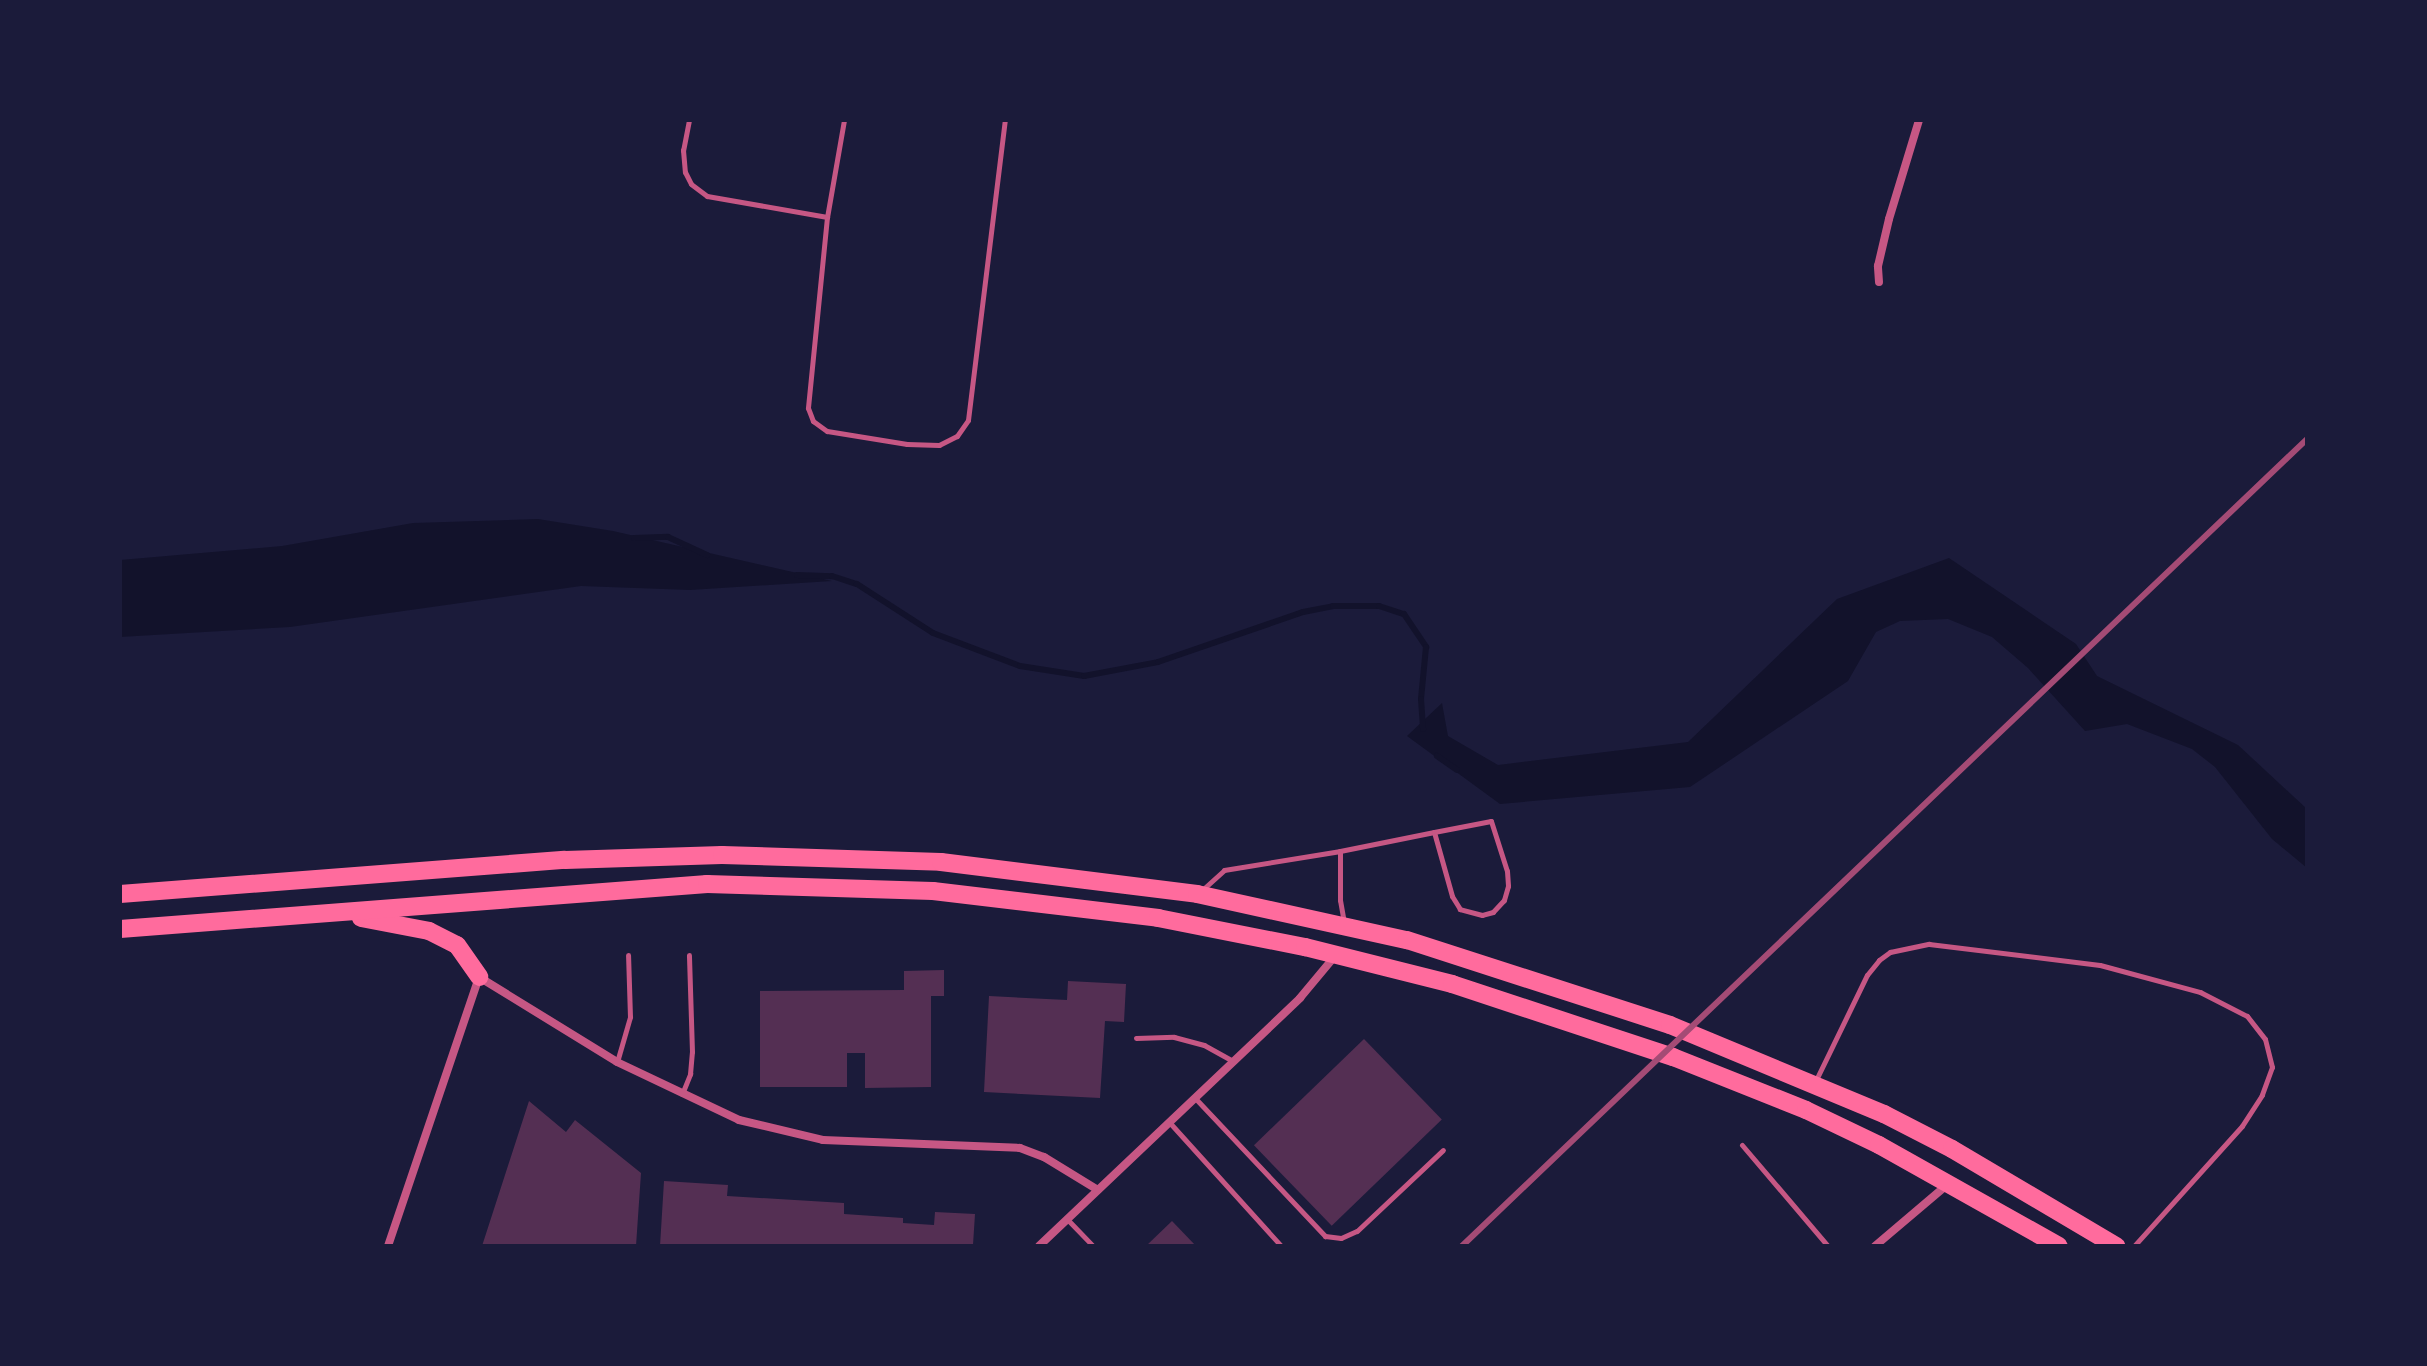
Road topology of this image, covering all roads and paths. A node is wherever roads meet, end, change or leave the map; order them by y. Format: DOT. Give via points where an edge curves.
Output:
graph roads {
  1 [pos="689,120"];
  2 [pos="844,120"];
  3 [pos="1005,120"];
  4 [pos="1919,120"];
  5 [pos="827,217"];
  6 [pos="1879,282"];
  7 [pos="1434,832"];
  8 [pos="1340,851"];
  9 [pos="120,894"];
  10 [pos="1197,894"];
  11 [pos="311,914"];
  12 [pos="1345,925"];
  13 [pos="120,929"];
  14 [pos="1336,954"];
  15 [pos="628,955"];
  16 [pos="689,955"];
  17 [pos="479,977"];
  18 [pos="1136,1038"];
  19 [pos="1234,1061"];
  20 [pos="617,1062"];
  21 [pos="1815,1082"];
  22 [pos="682,1095"];
  23 [pos="1195,1098"];
  24 [pos="1170,1123"];
  25 [pos="1742,1145"];
  26 [pos="1443,1150"];
  27 [pos="1950,1182"];
  28 [pos="1098,1190"];
  29 [pos="1067,1219"];
  30 [pos="388,1246"];
  31 [pos="1039,1246"];
  32 [pos="1093,1246"];
  33 [pos="1281,1246"];
  34 [pos="1828,1246"];
  35 [pos="1875,1246"];
  36 [pos="2059,1246"];
  37 [pos="2116,1246"];
  38 [pos="2134,1246"];
  1 -- 5 [label="lane" via="685,172 707,196"];
  2 -- 5 [label="lane"];
  3 -- 5 [label="lane" via="968,420 957,436 939,445 907,444 827,431 813,421 808,408"];
  4 -- 6 [label="street" via="1883,245"];
  7 -- 7 [label="lane" via="1491,821 1508,886 1493,912 1460,909"];
  7 -- 8 [label="lane"];
  8 -- 10 [label="lane" via="1224,870"];
  8 -- 12 [label="lane"];
  9 -- 10 [label="highway" via="565,860 737,855 941,862"];
  10 -- 12 [label="highway"];
  11 -- 13 [label="highway"];
  11 -- 14 [label="highway" via="634,888 859,886 1084,907"];
  11 -- 17 [label="highway" via="384,920 429,931 457,945"];
  12 -- 21 [label="highway" via="1534,979"];
  14 -- 19 [label="street" via="1309,989"];
  14 -- 27 [label="highway" via="1510,1001 1673,1057 1806,1110"];
  15 -- 20 [label="lane" via="630,1017"];
  16 -- 22 [label="lane" via="692,1052"];
  17 -- 20 [label="street"];
  17 -- 30 [label="street"];
  18 -- 19 [label="lane" via="1174,1037"];
  19 -- 23 [label="street"];
  20 -- 22 [label="street"];
  21 -- 37 [label="highway" via="1952,1149"];
  21 -- 38 [label="lane" via="1879,960 1890,952 1929,944 2100,965 2200,992 2247,1016 2265,1039 2272,1067 2262,1095 2242,1126"];
  22 -- 28 [label="street" via="739,1120 797,1136 1031,1150"];
  23 -- 24 [label="street"];
  23 -- 26 [label="lane" via="1325,1236 1341,1238 1357,1231"];
  24 -- 28 [label="street"];
  24 -- 33 [label="lane"];
  25 -- 34 [label="lane"];
  27 -- 35 [label="street"];
  27 -- 36 [label="highway"];
  28 -- 29 [label="street"];
  29 -- 31 [label="street"];
  29 -- 32 [label="lane"];
}
